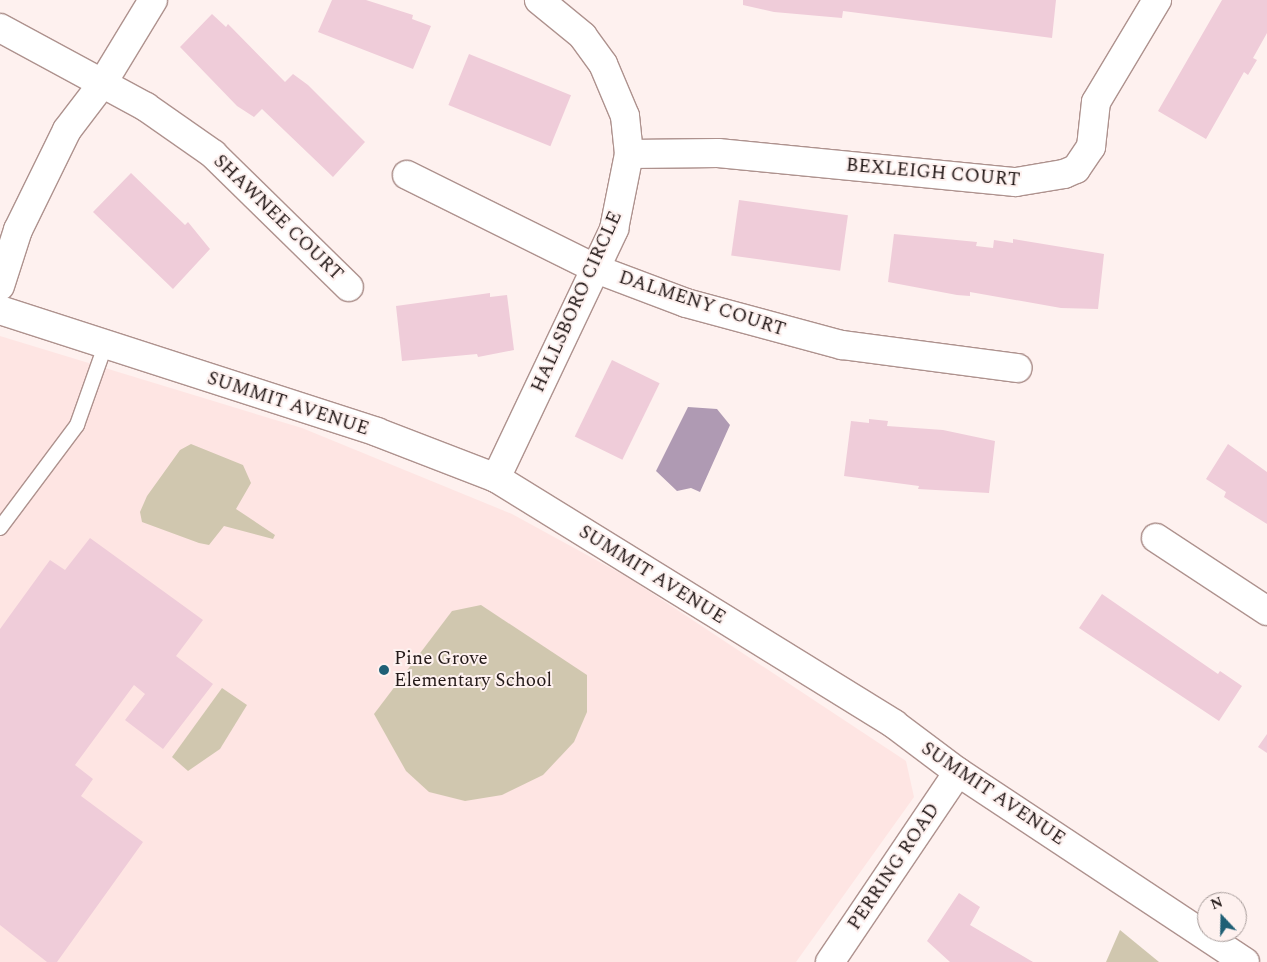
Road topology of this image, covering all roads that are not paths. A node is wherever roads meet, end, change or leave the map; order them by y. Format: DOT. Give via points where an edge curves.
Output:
graph roads {
  1 [pos="153,0"];
  2 [pos="539,0"];
  3 [pos="1157,0"];
  4 [pos="0,28"];
  5 [pos="102,84"];
  6 [pos="629,154"];
  7 [pos="407,175"];
  8 [pos="596,269"];
  9 [pos="0,286"];
  10 [pos="349,286"];
  11 [pos="0,310"];
  12 [pos="106,346"];
  13 [pos="1017,368"];
  14 [pos="496,478"];
  15 [pos="0,528"];
  16 [pos="1156,538"];
  17 [pos="1267,611"];
  18 [pos="958,772"];
  19 [pos="830,962"];
  20 [pos="1245,962"];
  1 -- 5 [label="street"];
  2 -- 6 [label="street, HALLSBORO CIRCLE" via="583,36 603,64 625,116"];
  3 -- 6 [label="street, BEXLEIGH COURT" via="1096,102 1091,147 1076,169 1064,174 1016,182 718,153"];
  4 -- 5 [label="street, SHAWNEE COURT"];
  5 -- 9 [label="street" via="67,130 41,179"];
  5 -- 10 [label="street, SHAWNEE COURT" via="146,107 213,154"];
  6 -- 8 [label="street, HALLSBORO CIRCLE" via="624,193"];
  7 -- 8 [label="street, DALMENY COURT"];
  8 -- 13 [label="street, DALMENY COURT" via="781,332 920,358"];
  8 -- 14 [label="street, HALLSBORO CIRCLE"];
  11 -- 12 [label="street, SUMMIT AVENUE"];
  12 -- 14 [label="street, SUMMIT AVENUE" via="377,432"];
  12 -- 15 [label="lane" via="78,426"];
  14 -- 18 [label="street, SUMMIT AVENUE" via="894,724"];
  16 -- 17 [label="street"];
  18 -- 19 [label="street, PERRING ROAD"];
  18 -- 20 [label="street, SUMMIT AVENUE"];
}
